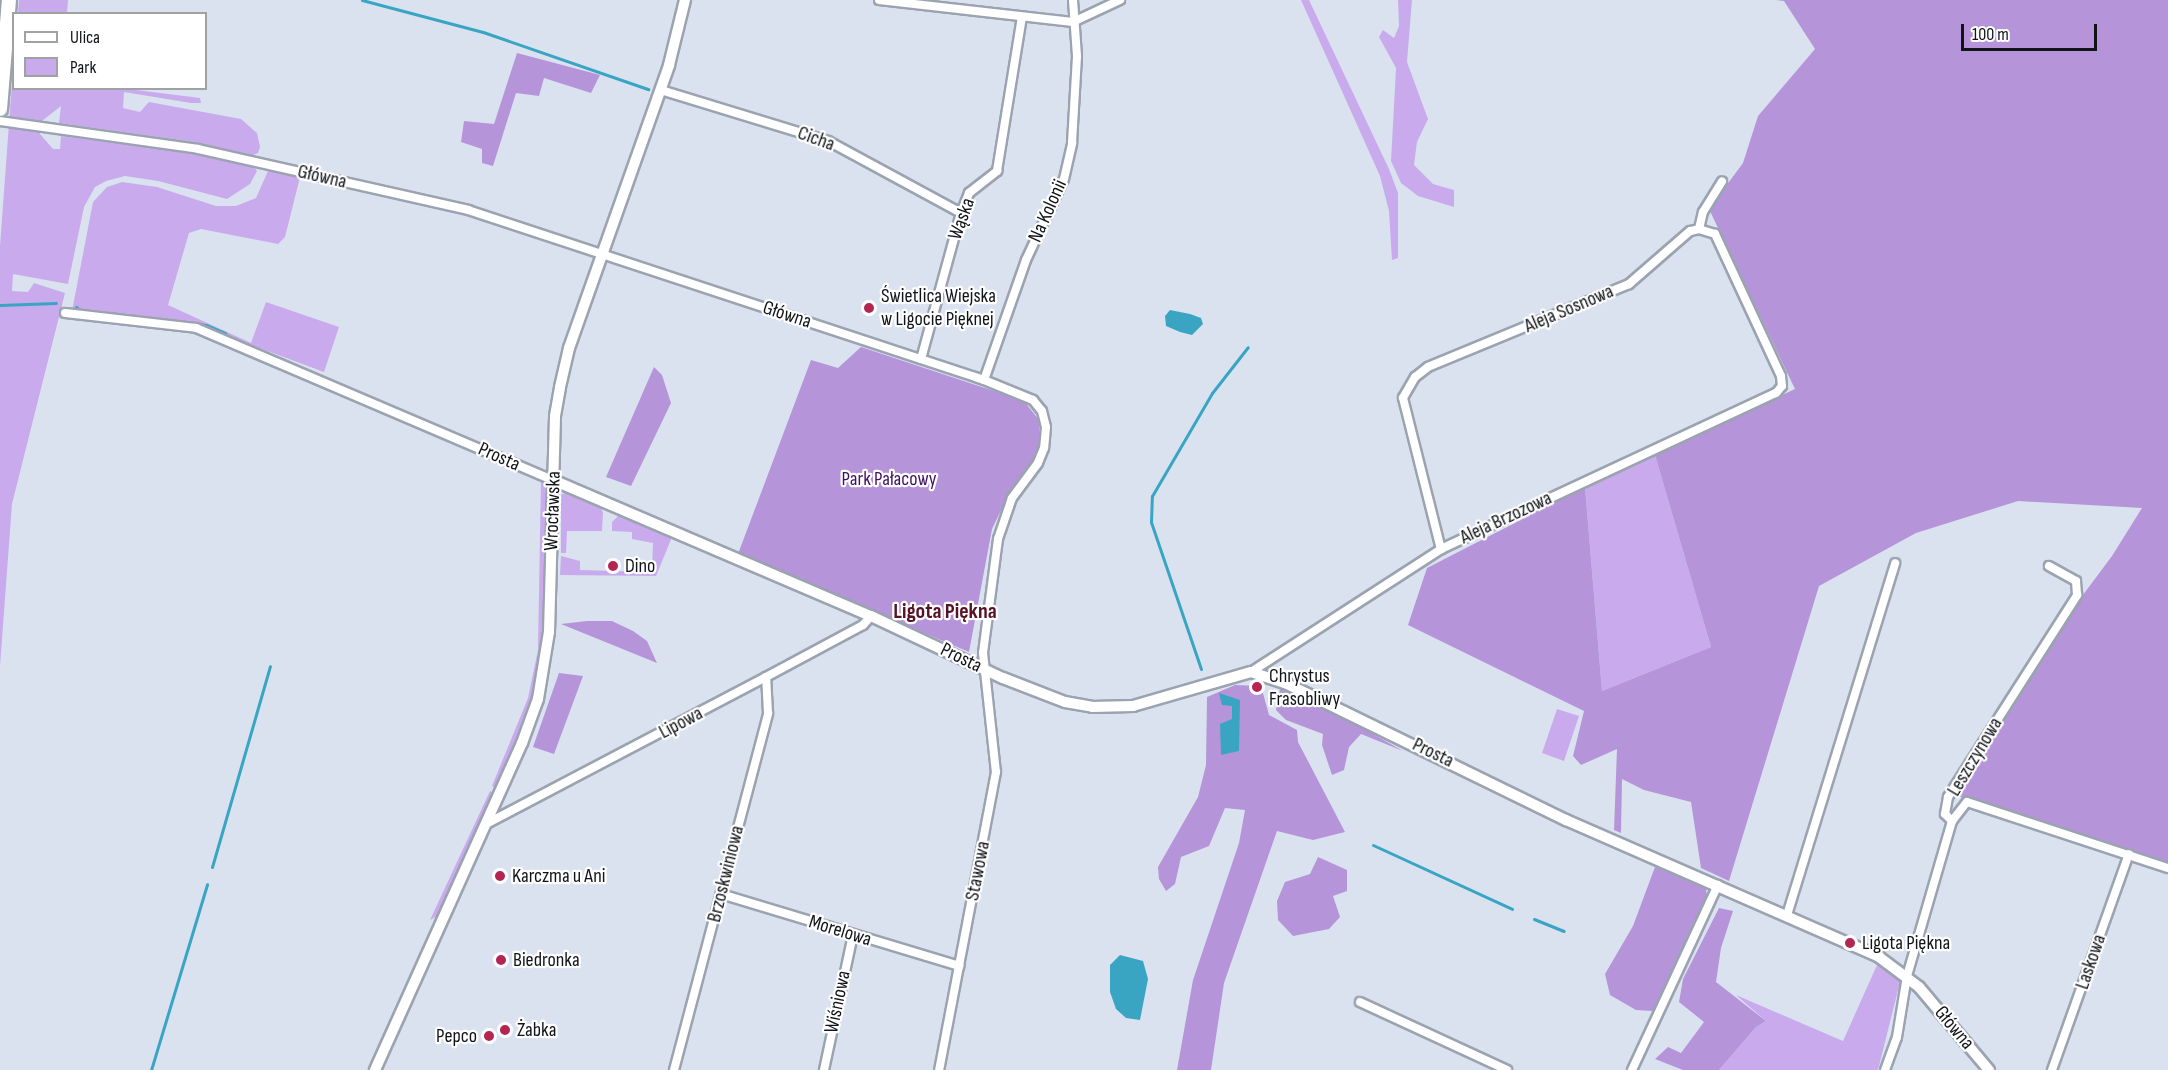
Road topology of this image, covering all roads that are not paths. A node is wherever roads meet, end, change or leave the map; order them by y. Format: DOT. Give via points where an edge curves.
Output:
graph roads {
  1 [pos="9,0"];
  2 [pos="685,0"];
  3 [pos="879,0"];
  4 [pos="1073,0"];
  5 [pos="1120,0"];
  6 [pos="1022,17"];
  7 [pos="1073,22"];
  8 [pos="661,90"];
  9 [pos="0,109"];
  10 [pos="0,121"];
  11 [pos="1722,181"];
  12 [pos="961,213"];
  13 [pos="1699,229"];
  14 [pos="602,254"];
  15 [pos="65,313"];
  16 [pos="921,359"];
  17 [pos="984,380"];
  18 [pos="553,480"];
  19 [pos="1441,549"];
  20 [pos="1895,563"];
  21 [pos="2049,566"];
  22 [pos="871,616"];
  23 [pos="986,670"];
  24 [pos="1251,672"];
  25 [pos="766,677"];
  26 [pos="1952,821"];
  27 [pos="486,824"];
  28 [pos="2129,854"];
  29 [pos="2168,868"];
  30 [pos="1718,885"];
  31 [pos="721,894"];
  32 [pos="1787,915"];
  33 [pos="853,935"];
  34 [pos="959,966"];
  35 [pos="1907,975"];
  36 [pos="1918,987"];
  37 [pos="1360,1002"];
  38 [pos="375,1070"];
  39 [pos="674,1070"];
  40 [pos="824,1070"];
  41 [pos="939,1070"];
  42 [pos="1507,1070"];
  43 [pos="1632,1070"];
  44 [pos="1886,1070"];
  45 [pos="1989,1070"];
  46 [pos="2052,1070"];
  1 -- 9 [label="highway"];
  2 -- 8 [label="street, Wrocławska"];
  3 -- 6 [label="street"];
  4 -- 7 [label="street, Na Kolonii"];
  5 -- 7 [label="street"];
  6 -- 7 [label="street"];
  6 -- 12 [label="street, Wąska" via="997,171 969,193"];
  7 -- 17 [label="street, Na Kolonii" via="1077,56 1072,143 1064,178 1026,260"];
  8 -- 12 [label="street, Cicha" via="828,141"];
  8 -- 14 [label="street, Wrocławska"];
  10 -- 14 [label="street, Główna" via="198,149 263,163 468,210"];
  11 -- 13 [label="street" via="1703,212"];
  12 -- 16 [label="street, Wąska"];
  13 -- 19 [label="street, Aleja Sosnowa" via="1684,234 1629,284 1428,367 1415,376 1403,398"];
  13 -- 19 [label="street, Aleja Brzozowa" via="1715,234 1721,242 1782,386 1776,393"];
  14 -- 16 [label="street, Główna"];
  14 -- 18 [label="street, Wrocławska" via="560,387"];
  15 -- 18 [label="street, Prosta" via="196,328"];
  16 -- 17 [label="street, Główna"];
  17 -- 23 [label="street, Główna" via="1033,400 1042,411 1046,427 1038,463 1012,498 998,539 984,635"];
  18 -- 22 [label="street, Prosta"];
  18 -- 27 [label="street, Wrocławska" via="546,667 530,723"];
  19 -- 24 [label="street, Aleja Brzozowa"];
  20 -- 32 [label="street"];
  21 -- 26 [label="street, Leszczynowa" via="2076,581 2077,595 1948,797 1945,814"];
  22 -- 23 [label="street, Prosta"];
  22 -- 25 [label="street, Lipowa" via="863,625"];
  23 -- 24 [label="street, Prosta" via="1049,697 1108,708 1140,704"];
  23 -- 34 [label="street, Stawowa" via="996,772"];
  24 -- 30 [label="street, Prosta" via="1299,690 1566,820"];
  25 -- 27 [label="street, Lipowa"];
  25 -- 31 [label="street, Brzoskwiniowa" via="768,713"];
  26 -- 28 [label="street" via="1966,802"];
  26 -- 35 [label="street, Leszczynowa"];
  27 -- 38 [label="street, Wrocławska"];
  28 -- 29 [label="street"];
  28 -- 46 [label="street, Laskowa"];
  30 -- 32 [label="street, Prosta"];
  30 -- 43 [label="street"];
  31 -- 33 [label="street, Morelowa"];
  31 -- 39 [label="street, Brzoskwiniowa"];
  32 -- 35 [label="street, Prosta" via="1879,957"];
  33 -- 34 [label="street, Morelowa"];
  33 -- 40 [label="street, Wiśniowa"];
  34 -- 41 [label="street, Stawowa"];
  35 -- 36 [label="street, Prosta"];
  35 -- 44 [label="street, Leszczynowa"];
  36 -- 45 [label="street, Główna"];
  37 -- 42 [label="street"];
}
